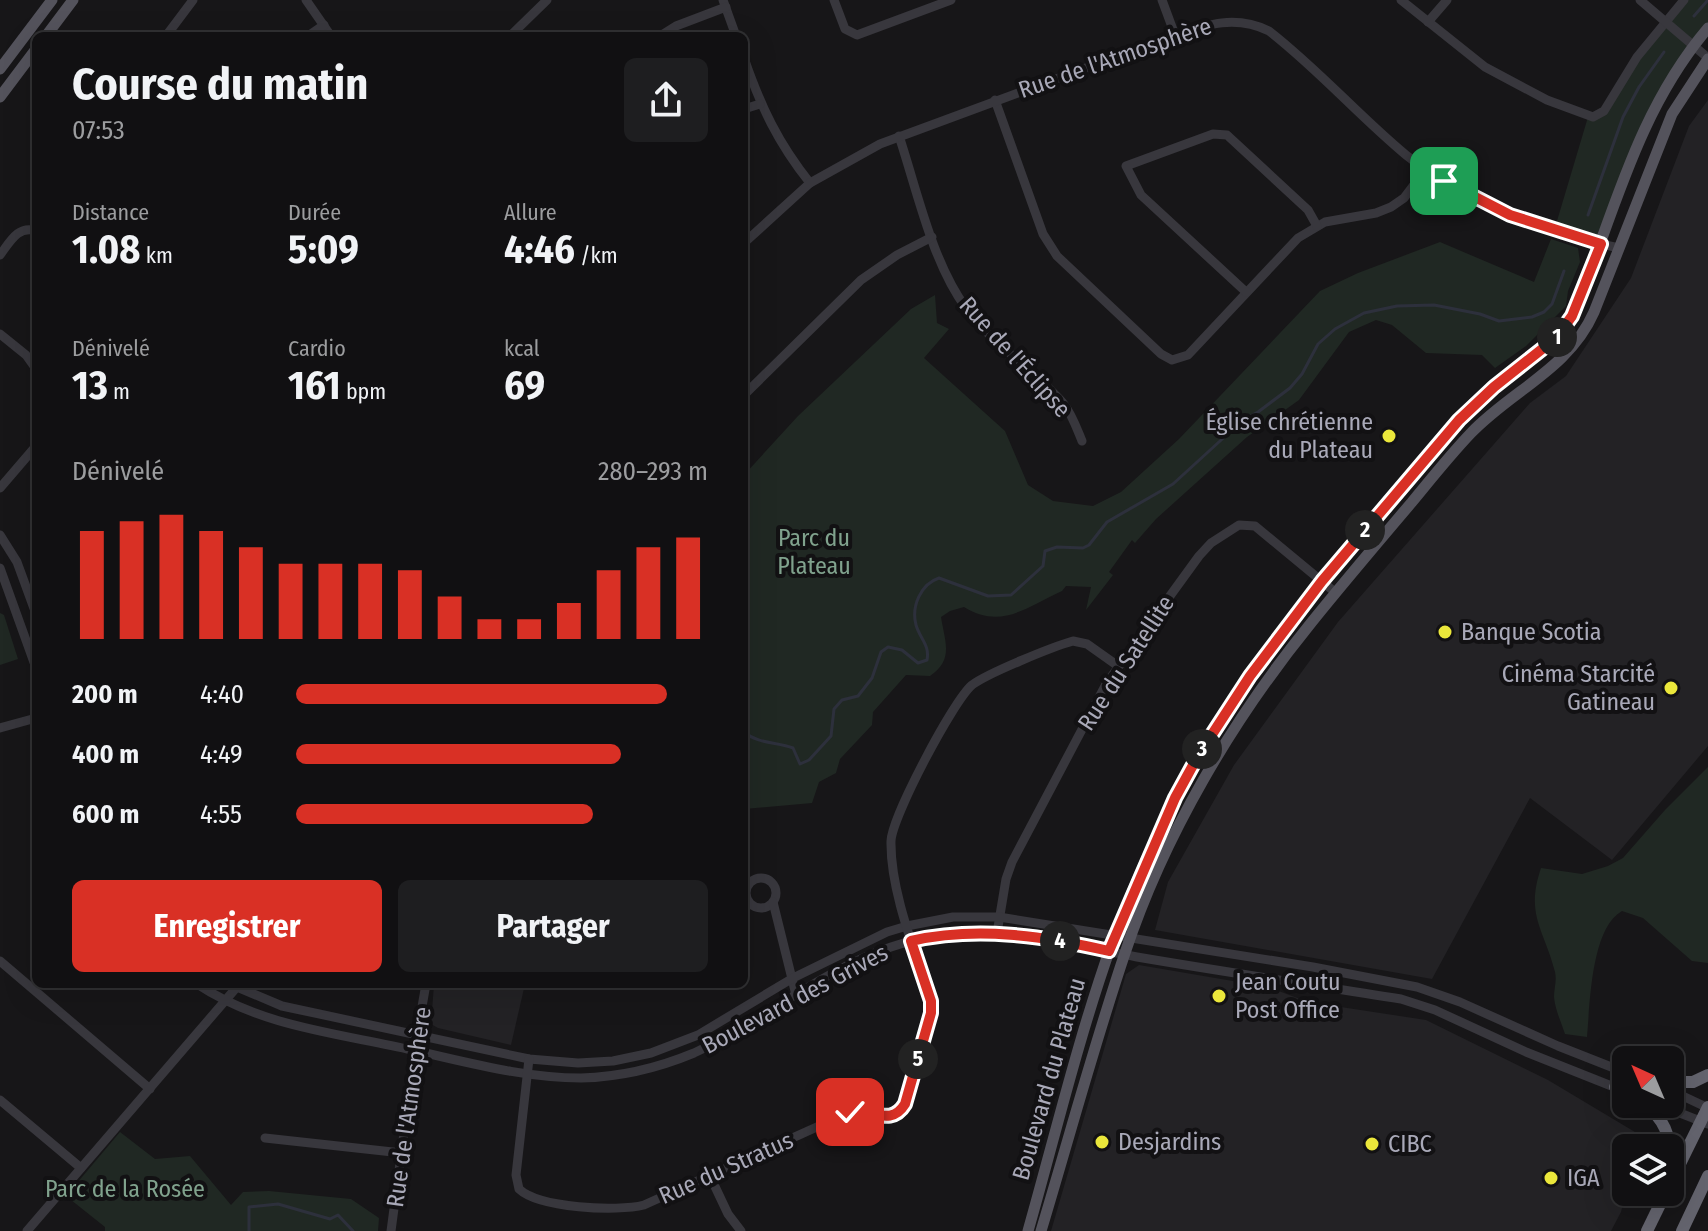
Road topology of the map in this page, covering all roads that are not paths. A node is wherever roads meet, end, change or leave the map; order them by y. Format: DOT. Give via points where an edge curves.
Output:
graph roads {
  1 [pos="52,0"];
  2 [pos="73,0"];
  3 [pos="193,0"];
  4 [pos="306,0"];
  5 [pos="547,0"];
  6 [pos="834,0"];
  7 [pos="1162,0"];
  8 [pos="1401,0"];
  9 [pos="1447,0"];
  10 [pos="1640,0"];
  11 [pos="1684,0"];
  12 [pos="946,1"];
  13 [pos="724,4"];
  14 [pos="1428,22"];
  15 [pos="1666,22"];
  16 [pos="324,25"];
  17 [pos="1708,28"];
  18 [pos="49,32"];
  19 [pos="169,32"];
  20 [pos="314,32"];
  21 [pos="328,32"];
  22 [pos="514,32"];
  23 [pos="666,32"];
  24 [pos="734,32"];
  25 [pos="1175,35"];
  26 [pos="1693,45"];
  27 [pos="32,54"];
  28 [pos="1708,58"];
  29 [pos="0,69"];
  30 [pos="748,70"];
  31 [pos="0,97"];
  32 [pos="995,100"];
  33 [pos="760,104"];
  34 [pos="748,108"];
  35 [pos="899,136"];
  36 [pos="1426,169"];
  37 [pos="810,183"];
  38 [pos="1317,226"];
  39 [pos="32,230"];
  40 [pos="932,237"];
  41 [pos="748,239"];
  42 [pos="1601,244"];
  43 [pos="1619,248"];
  44 [pos="0,255"];
  45 [pos="1246,292"];
  46 [pos="0,334"];
  47 [pos="32,363"];
  48 [pos="748,391"];
  49 [pos="1082,441"];
  50 [pos="32,451"];
  51 [pos="0,488"];
  52 [pos="0,535"];
  53 [pos="0,568"];
  54 [pos="1322,581"];
  55 [pos="1336,593"];
  56 [pos="32,603"];
  57 [pos="32,657"];
  58 [pos="1118,666"];
  59 [pos="32,719"];
  60 [pos="0,728"];
  61 [pos="773,902"];
  62 [pos="999,917"];
  63 [pos="907,926"];
  64 [pos="997,933"];
  65 [pos="1115,935"];
  66 [pos="1130,938"];
  67 [pos="911,941"];
  68 [pos="1109,951"];
  69 [pos="1124,954"];
  70 [pos="0,961"];
  71 [pos="793,978"];
  72 [pos="203,988"];
  73 [pos="232,988"];
  74 [pos="238,988"];
  75 [pos="425,988"];
  76 [pos="796,995"];
  77 [pos="225,1002"];
  78 [pos="417,1035"];
  79 [pos="415,1050"];
  80 [pos="651,1053"];
  81 [pos="529,1059"];
  82 [pos="655,1067"];
  83 [pos="1612,1067"];
  84 [pos="527,1073"];
  85 [pos="1708,1075"];
  86 [pos="1684,1082"];
  87 [pos="1612,1087"];
  88 [pos="150,1089"];
  89 [pos="1684,1096"];
  90 [pos="0,1100"];
  91 [pos="1708,1107"];
  92 [pos="1684,1115"];
  93 [pos="1704,1123"];
  94 [pos="265,1138"];
  95 [pos="402,1153"];
  96 [pos="1684,1159"];
  97 [pos="81,1168"];
  98 [pos="710,1176"];
  99 [pos="1708,1176"];
  100 [pos="1658,1206"];
  101 [pos="27,1231"];
  102 [pos="391,1231"];
  103 [pos="741,1231"];
  104 [pos="1028,1231"];
  105 [pos="1041,1231"];
  106 [pos="1647,1231"];
  107 [pos="1682,1231"];
  1 -- 29 [label="main road"];
  2 -- 18 [label="main road"];
  3 -- 19 [label="street"];
  4 -- 16 [label="street"];
  5 -- 22 [label="street"];
  6 -- 12 [label="street" via="845,29 857,35"];
  7 -- 25 [label="street"];
  8 -- 14 [label="street"];
  9 -- 14 [label="street"];
  10 -- 15 [label="street"];
  11 -- 15 [label="street"];
  13 -- 23 [label="street"];
  13 -- 24 [label="street"];
  14 -- 15 [label="street" via="1516,85 1593,117 1604,111 1624,75"];
  15 -- 26 [label="street"];
  16 -- 20 [label="street"];
  16 -- 21 [label="street"];
  17 -- 26 [label="main road, Boulevard du Plateau"];
  25 -- 32 [label="street, Rue de l'Atmosphère"];
  25 -- 36 [label="street, Rue de l'Atmosphère" via="1230,21 1269,31"];
  26 -- 28 [label="street"];
  26 -- 42 [label="main road, Boulevard du Plateau" via="1643,129"];
  27 -- 31 [label="main road"];
  28 -- 43 [label="main road, Boulevard du Plateau" via="1672,114"];
  30 -- 33 [label="street"];
  32 -- 35 [label="street, Rue de l'Atmosphère"];
  32 -- 45 [label="street" via="1050,246 1161,354 1177,360 1188,355"];
  33 -- 34 [label="street"];
  33 -- 37 [label="street"];
  35 -- 37 [label="street, Rue de l'Atmosphère"];
  35 -- 40 [label="street, Rue de l'Éclipse"];
  36 -- 38 [label="street" via="1391,207"];
  36 -- 42 [label="street, Rue de l'Atmosphère" via="1510,215"];
  37 -- 41 [label="street, Rue de l'Atmosphère"];
  38 -- 45 [label="street" via="1290,245"];
  38 -- 45 [label="street" via="1308,210 1227,135 1213,134 1126,166 1141,195"];
  39 -- 44 [label="street" via="21,231"];
  40 -- 48 [label="street" via="861,280"];
  40 -- 49 [label="street, Rue de l'Éclipse" via="967,310 1063,403"];
  42 -- 43 [label="street, Rue de l'Atmosphère"];
  42 -- 54 [label="main road, Boulevard du Plateau" via="1572,316 1556,338 1459,420"];
  43 -- 55 [label="main road, Boulevard du Plateau" via="1588,327 1572,350 1471,433"];
  46 -- 47 [label="street"];
  50 -- 51 [label="street"];
  52 -- 56 [label="street"];
  53 -- 57 [label="street"];
  54 -- 55 [label="street, Rue du Satellite"];
  54 -- 58 [label="street, Rue du Satellite" via="1265,533 1239,525 1204,550"];
  54 -- 65 [label="main road, Boulevard du Plateau" via="1198,756"];
  55 -- 66 [label="main road, Boulevard du Plateau" via="1291,648 1215,761 1177,830"];
  58 -- 62 [label="street, Rue du Satellite" via="1012,862"];
  58 -- 63 [label="street, Rue du Stratus" via="1087,644 1073,641 984,678 965,693 893,827 895,872"];
  59 -- 60 [label="street"];
  61 -- 71 [label="street"];
  62 -- 63 [label="street, Boulevard des Grives" via="953,917"];
  62 -- 64 [label="street, Rue du Satellite"];
  62 -- 65 [label="street, Boulevard des Grives"];
  63 -- 67 [label="street, Rue du Stratus"];
  63 -- 71 [label="street, Boulevard des Grives"];
  64 -- 67 [label="street, Boulevard des Grives"];
  64 -- 68 [label="street, Boulevard des Grives"];
  65 -- 66 [label="street, Boulevard des Grives"];
  65 -- 68 [label="main road, Boulevard du Plateau"];
  66 -- 69 [label="main road, Boulevard du Plateau"];
  66 -- 83 [label="street, Boulevard des Grives" via="1417,987"];
  67 -- 76 [label="street, Boulevard des Grives" via="878,952"];
  67 -- 98 [label="street, Rue du Stratus" via="931,1013 900,1113 844,1114"];
  68 -- 69 [label="street, Boulevard des Grives"];
  68 -- 104 [label="main road, Boulevard du Plateau"];
  69 -- 87 [label="street, Boulevard des Grives" via="1415,1003"];
  69 -- 105 [label="main road, Boulevard du Plateau"];
  70 -- 88 [label="street"];
  71 -- 76 [label="street"];
  71 -- 80 [label="street, Boulevard des Grives" via="713,1027"];
  72 -- 77 [label="street, Boulevard des Grives"];
  73 -- 77 [label="street"];
  74 -- 78 [label="street, Boulevard des Grives" via="282,1006"];
  75 -- 78 [label="street, Rue de l'Atmosphère"];
  76 -- 82 [label="street, Boulevard des Grives" via="709,1046"];
  77 -- 79 [label="street, Boulevard des Grives" via="297,1027"];
  77 -- 88 [label="street"];
  78 -- 79 [label="street, Rue de l'Atmosphère"];
  78 -- 81 [label="street, Boulevard des Grives"];
  79 -- 84 [label="street, Boulevard des Grives"];
  79 -- 95 [label="street, Rue de l'Atmosphère"];
  80 -- 81 [label="street, Boulevard des Grives" via="578,1063"];
  80 -- 82 [label="street"];
  81 -- 84 [label="street"];
  82 -- 84 [label="street, Boulevard des Grives" via="611,1076"];
  84 -- 98 [label="street, Rue du Stratus" via="516,1175 523,1193 621,1210"];
  85 -- 86 [label="highway"];
  88 -- 97 [label="street"];
  89 -- 91 [label="street"];
  90 -- 97 [label="street"];
  91 -- 93 [label="highway"];
  92 -- 93 [label="street"];
  93 -- 96 [label="highway"];
  94 -- 95 [label="street"];
  95 -- 102 [label="street, Rue de l'Atmosphère"];
  97 -- 101 [label="street"];
  98 -- 103 [label="street"];
  99 -- 107 [label="highway"];
  100 -- 106 [label="highway"];
}
